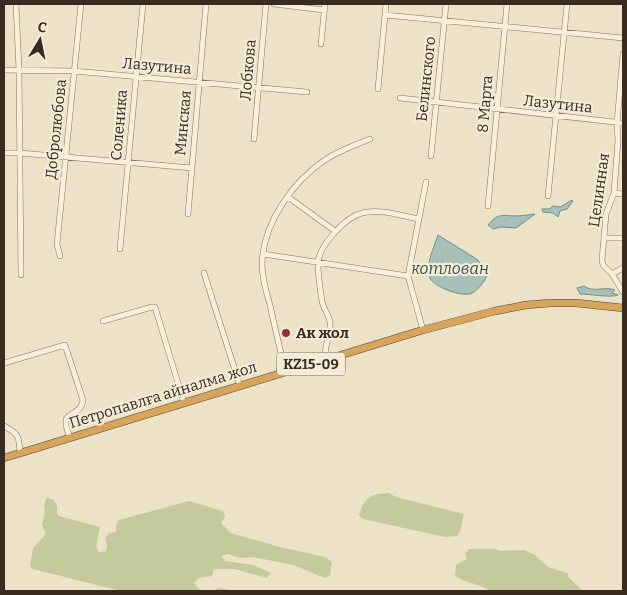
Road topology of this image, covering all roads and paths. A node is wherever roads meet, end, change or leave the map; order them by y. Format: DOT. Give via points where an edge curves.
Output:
graph roads {
  1 [pos="16,4"];
  2 [pos="81,4"];
  3 [pos="142,4"];
  4 [pos="206,4"];
  5 [pos="266,4"];
  6 [pos="274,4"];
  7 [pos="386,4"];
  8 [pos="446,4"];
  9 [pos="507,4"];
  10 [pos="567,4"];
  11 [pos="325,7"];
  12 [pos="385,15"];
  13 [pos="444,21"];
  14 [pos="505,27"];
  15 [pos="565,33"];
  16 [pos="623,38"];
  17 [pos="321,44"];
  18 [pos="623,54"];
  19 [pos="4,70"];
  20 [pos="19,70"];
  21 [pos="74,71"];
  22 [pos="136,77"];
  23 [pos="199,82"];
  24 [pos="259,88"];
  25 [pos="378,89"];
  26 [pos="307,92"];
  27 [pos="400,98"];
  28 [pos="436,102"];
  29 [pos="497,109"];
  30 [pos="557,116"];
  31 [pos="617,123"];
  32 [pos="623,124"];
  33 [pos="254,139"];
  34 [pos="370,139"];
  35 [pos="4,153"];
  36 [pos="20,153"];
  37 [pos="431,156"];
  38 [pos="66,157"];
  39 [pos="128,162"];
  40 [pos="192,168"];
  41 [pos="426,182"];
  42 [pos="614,192"];
  43 [pos="623,194"];
  44 [pos="548,196"];
  45 [pos="288,197"];
  46 [pos="488,206"];
  47 [pos="188,214"];
  48 [pos="419,219"];
  49 [pos="335,231"];
  50 [pos="605,238"];
  51 [pos="623,238"];
  52 [pos="120,249"];
  53 [pos="264,254"];
  54 [pos="60,256"];
  55 [pos="318,263"];
  56 [pos="623,268"];
  57 [pos="204,273"];
  58 [pos="612,274"];
  59 [pos="20,276"];
  60 [pos="408,276"];
  61 [pos="623,292"];
  62 [pos="623,308"];
  63 [pos="103,321"];
  64 [pos="423,330"];
  65 [pos="327,359"];
  66 [pos="4,363"];
  67 [pos="286,372"];
  68 [pos="240,386"];
  69 [pos="184,403"];
  70 [pos="4,426"];
  71 [pos="70,438"];
  72 [pos="20,453"];
  73 [pos="4,458"];
  1 -- 20 [label="street"];
  2 -- 21 [label="street, Добролюбова"];
  3 -- 22 [label="street, Соленика"];
  4 -- 23 [label="street, Минская"];
  5 -- 24 [label="street, Лобкова"];
  6 -- 11 [label="street"];
  7 -- 12 [label="street"];
  8 -- 13 [label="street, Белинского"];
  9 -- 14 [label="street, 8 Марта"];
  10 -- 15 [label="street"];
  11 -- 17 [label="street"];
  12 -- 13 [label="street"];
  12 -- 25 [label="street"];
  13 -- 14 [label="street"];
  13 -- 28 [label="street, Белинского"];
  14 -- 15 [label="street"];
  14 -- 29 [label="street, 8 Марта"];
  15 -- 16 [label="street"];
  15 -- 30 [label="street"];
  18 -- 31 [label="street, Целинная"];
  19 -- 20 [label="street, Лазутина"];
  20 -- 21 [label="street, Лазутина"];
  20 -- 36 [label="street"];
  21 -- 22 [label="street, Лазутина"];
  21 -- 38 [label="street, Добролюбова"];
  22 -- 23 [label="street, Лазутина"];
  22 -- 39 [label="street, Соленика"];
  23 -- 24 [label="street, Лазутина"];
  23 -- 40 [label="street, Минская"];
  24 -- 26 [label="street, Лазутина"];
  24 -- 33 [label="street, Лобкова"];
  27 -- 28 [label="street, Лазутина"];
  28 -- 29 [label="street, Лазутина"];
  28 -- 37 [label="street, Белинского"];
  29 -- 30 [label="street, Лазутина"];
  29 -- 46 [label="street, 8 Марта"];
  30 -- 31 [label="street, Лазутина"];
  30 -- 44 [label="street"];
  31 -- 32 [label="street, Лазутина"];
  31 -- 42 [label="street, Целинная"];
  34 -- 45 [label="street" via="326,159 298,183"];
  35 -- 36 [label="street"];
  36 -- 38 [label="street"];
  36 -- 59 [label="street"];
  38 -- 39 [label="street"];
  38 -- 54 [label="street, Добролюбова" via="57,244"];
  39 -- 40 [label="street"];
  39 -- 52 [label="street, Соленика"];
  40 -- 47 [label="street, Минская"];
  41 -- 48 [label="street"];
  42 -- 43 [label="street"];
  42 -- 50 [label="street, Целинная" via="606,214"];
  45 -- 49 [label="street"];
  45 -- 53 [label="street" via="271,227"];
  48 -- 49 [label="street" via="366,212"];
  48 -- 60 [label="street"];
  49 -- 55 [label="street"];
  50 -- 51 [label="street"];
  50 -- 58 [label="street, Целинная" via="602,262"];
  53 -- 55 [label="street"];
  53 -- 67 [label="street" via="263,273"];
  55 -- 60 [label="street"];
  55 -- 65 [label="street" via="322,301 330,321 324,353"];
  56 -- 58 [label="street"];
  57 -- 68 [label="street"];
  58 -- 61 [label="street, Целинная"];
  60 -- 64 [label="street"];
  62 -- 64 [label="highway, Петропавлға айналма жол / KZ15-09" via="576,303 526,305"];
  63 -- 69 [label="street" via="155,307"];
  64 -- 65 [label="highway, Петропавлға айналма жол / KZ15-09"];
  65 -- 67 [label="highway, Петропавлға айналма жол / KZ15-09"];
  66 -- 71 [label="street" via="65,345 83,400 79,410 66,419"];
  67 -- 68 [label="highway, Петропавлға айналма жол / KZ15-09"];
  68 -- 69 [label="highway, Петропавлға айналма жол / KZ15-09"];
  69 -- 71 [label="highway, Петропавлға айналма жол / KZ15-09"];
  70 -- 72 [label="street" via="19,436"];
  71 -- 72 [label="highway, Петропавлға айналма жол / KZ15-09"];
  72 -- 73 [label="highway, Петропавлға айналма жол / KZ15-09"];
}
